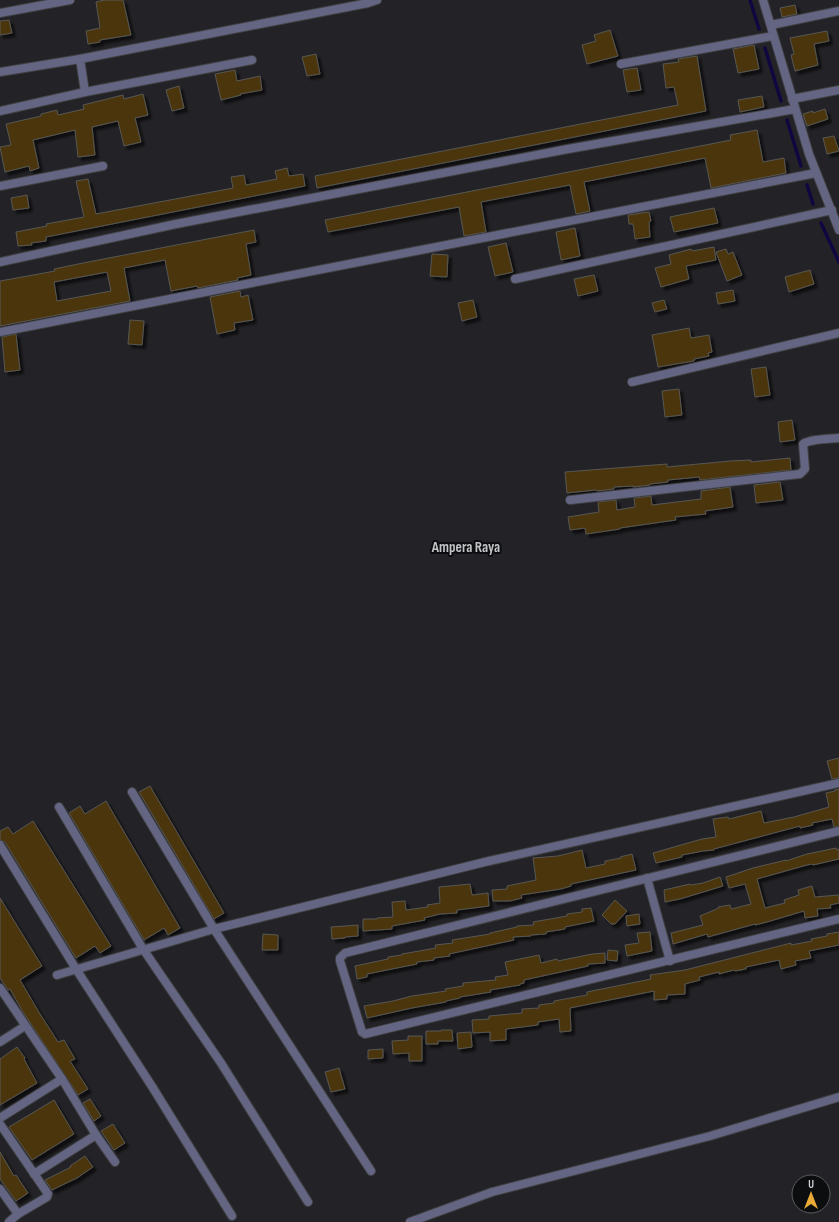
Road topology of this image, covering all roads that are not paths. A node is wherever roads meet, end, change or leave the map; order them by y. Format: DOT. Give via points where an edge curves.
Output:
graph roads {
  1 [pos="70,0"];
  2 [pos="377,0"];
  3 [pos="763,0"];
  4 [pos="839,11"];
  5 [pos="0,13"];
  6 [pos="771,25"];
  7 [pos="773,36"];
  8 [pos="80,59"];
  9 [pos="252,60"];
  10 [pos="621,64"];
  11 [pos="0,72"];
  12 [pos="839,90"];
  13 [pos="85,92"];
  14 [pos="792,98"];
  15 [pos="795,109"];
  16 [pos="0,111"];
  17 [pos="103,166"];
  18 [pos="816,173"];
  19 [pos="0,186"];
  20 [pos="832,210"];
  21 [pos="839,230"];
  22 [pos="0,262"];
  23 [pos="515,279"];
  24 [pos="0,332"];
  25 [pos="839,333"];
  26 [pos="632,382"];
  27 [pos="839,438"];
  28 [pos="570,500"];
  29 [pos="839,783"];
  30 [pos="132,792"];
  31 [pos="59,807"];
  32 [pos="839,831"];
  33 [pos="0,845"];
  34 [pos="647,878"];
  35 [pos="839,919"];
  36 [pos="214,929"];
  37 [pos="143,949"];
  38 [pos="670,961"];
  39 [pos="76,969"];
  40 [pos="57,975"];
  41 [pos="0,988"];
  42 [pos="25,1026"];
  43 [pos="0,1042"];
  44 [pos="62,1079"];
  45 [pos="839,1097"];
  46 [pos="0,1118"];
  47 [pos="0,1124"];
  48 [pos="96,1135"];
  49 [pos="115,1162"];
  50 [pos="371,1171"];
  51 [pos="34,1174"];
  52 [pos="0,1189"];
  53 [pos="308,1202"];
  54 [pos="18,1214"];
  55 [pos="232,1216"];
  56 [pos="9,1222"];
  57 [pos="410,1222"];
  1 -- 5 [label="street"];
  2 -- 8 [label="street"];
  3 -- 6 [label="street"];
  4 -- 6 [label="street"];
  6 -- 7 [label="street"];
  7 -- 10 [label="street"];
  7 -- 14 [label="street"];
  8 -- 11 [label="street"];
  8 -- 13 [label="street"];
  9 -- 13 [label="street"];
  12 -- 14 [label="street"];
  13 -- 16 [label="street"];
  14 -- 15 [label="street"];
  15 -- 18 [label="street"];
  15 -- 22 [label="street" via="568,149 176,224"];
  17 -- 19 [label="street"];
  18 -- 20 [label="street"];
  18 -- 24 [label="street"];
  20 -- 21 [label="street"];
  20 -- 23 [label="street"];
  25 -- 26 [label="street"];
  27 -- 28 [label="street" via="803,444 805,469 800,474"];
  29 -- 36 [label="street" via="489,861"];
  30 -- 36 [label="street"];
  31 -- 37 [label="street"];
  32 -- 34 [label="street"];
  33 -- 39 [label="street"];
  34 -- 38 [label="street"];
  34 -- 38 [label="street" via="345,953 340,961 362,1032 365,1034"];
  35 -- 38 [label="street"];
  36 -- 37 [label="street"];
  36 -- 50 [label="street"];
  37 -- 39 [label="street"];
  37 -- 53 [label="street" via="221,1063"];
  39 -- 40 [label="street"];
  39 -- 55 [label="street" via="154,1088"];
  41 -- 42 [label="street"];
  42 -- 43 [label="street"];
  42 -- 44 [label="street"];
  44 -- 46 [label="street"];
  44 -- 48 [label="street"];
  45 -- 57 [label="street" via="710,1136 492,1192"];
  47 -- 51 [label="street"];
  48 -- 49 [label="street"];
  48 -- 51 [label="street"];
  51 -- 54 [label="street" via="48,1196"];
  52 -- 54 [label="street"];
  54 -- 56 [label="street"];
}
